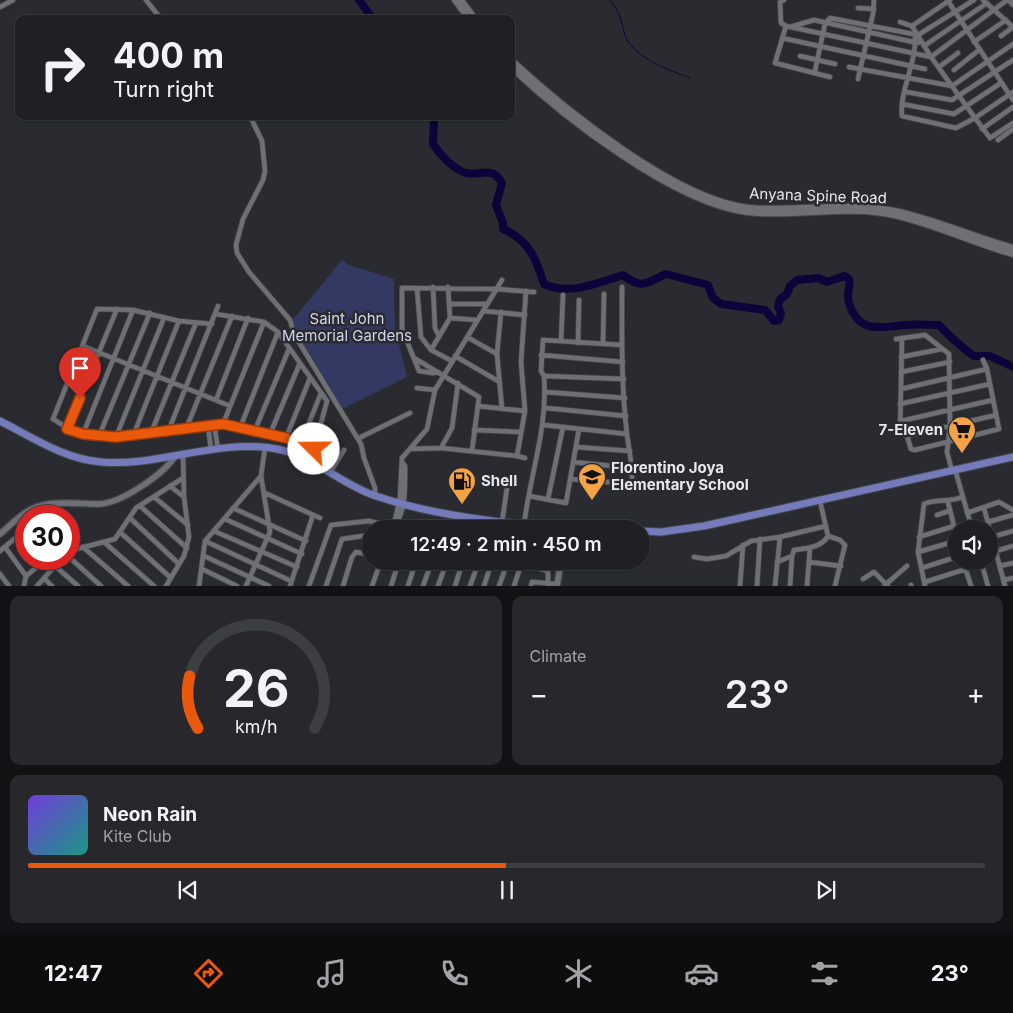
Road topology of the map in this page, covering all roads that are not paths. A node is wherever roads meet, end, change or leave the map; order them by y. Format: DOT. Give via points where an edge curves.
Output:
graph roads {
  1 [pos="13,0"];
  2 [pos="146,0"];
  3 [pos="455,0"];
  4 [pos="461,0"];
  5 [pos="784,0"];
  6 [pos="874,0"];
  7 [pos="974,0"];
  8 [pos="1008,0"];
  9 [pos="949,1"];
  10 [pos="985,2"];
  11 [pos="1013,4"];
  12 [pos="0,7"];
  13 [pos="858,8"];
  14 [pos="874,9"];
  15 [pos="996,10"];
  16 [pos="955,11"];
  17 [pos="158,15"];
  18 [pos="466,15"];
  19 [pos="472,15"];
  20 [pos="961,20"];
  21 [pos="1006,20"];
  22 [pos="900,22"];
  23 [pos="825,24"];
  24 [pos="870,25"];
  25 [pos="912,26"];
  26 [pos="788,27"];
  27 [pos="1013,27"];
  28 [pos="967,30"];
  29 [pos="868,33"];
  30 [pos="823,35"];
  31 [pos="917,35"];
  32 [pos="1001,36"];
  33 [pos="782,38"];
  34 [pos="974,42"];
  35 [pos="866,43"];
  36 [pos="916,44"];
  37 [pos="923,44"];
  38 [pos="1013,44"];
  39 [pos="820,46"];
  40 [pos="979,50"];
  41 [pos="958,53"];
  42 [pos="915,54"];
  43 [pos="800,56"];
  44 [pos="863,56"];
  45 [pos="931,57"];
  46 [pos="818,60"];
  47 [pos="987,60"];
  48 [pos="1013,60"];
  49 [pos="515,64"];
  50 [pos="835,64"];
  51 [pos="912,66"];
  52 [pos="849,67"];
  53 [pos="938,67"];
  54 [pos="861,69"];
  55 [pos="925,69"];
  56 [pos="954,70"];
  57 [pos="515,71"];
  58 [pos="814,72"];
  59 [pos="995,72"];
  60 [pos="830,77"];
  61 [pos="909,78"];
  62 [pos="858,79"];
  63 [pos="1001,83"];
  64 [pos="952,86"];
  65 [pos="906,92"];
  66 [pos="1011,93"];
  67 [pos="960,97"];
  68 [pos="1013,100"];
  69 [pos="902,104"];
  70 [pos="967,106"];
  71 [pos="1013,108"];
  72 [pos="975,118"];
  73 [pos="252,120"];
  74 [pos="1013,124"];
  75 [pos="982,129"];
  76 [pos="1013,129"];
  77 [pos="998,140"];
  78 [pos="1013,248"];
  79 [pos="1013,254"];
  80 [pos="502,280"];
  81 [pos="433,287"];
  82 [pos="622,287"];
  83 [pos="417,288"];
  84 [pos="448,288"];
  85 [pos="496,289"];
  86 [pos="526,291"];
  87 [pos="534,292"];
  88 [pos="604,294"];
  89 [pos="563,295"];
  90 [pos="580,300"];
  91 [pos="449,304"];
  92 [pos="487,304"];
  93 [pos="218,306"];
  94 [pos="117,309"];
  95 [pos="133,310"];
  96 [pos="483,311"];
  97 [pos="501,312"];
  98 [pos="150,313"];
  99 [pos="216,314"];
  100 [pos="525,315"];
  101 [pos="232,316"];
  102 [pos="164,318"];
  103 [pos="248,318"];
  104 [pos="450,318"];
  105 [pos="477,320"];
  106 [pos="180,321"];
  107 [pos="264,322"];
  108 [pos="196,323"];
  109 [pos="212,324"];
  110 [pos="278,332"];
  111 [pos="439,336"];
  112 [pos="467,337"];
  113 [pos="561,341"];
  114 [pos="578,343"];
  115 [pos="603,343"];
  116 [pos="622,345"];
  117 [pos="83,346"];
  118 [pos="289,349"];
  119 [pos="942,349"];
  120 [pos="431,350"];
  121 [pos="100,352"];
  122 [pos="497,354"];
  123 [pos="542,355"];
  124 [pos="455,356"];
  125 [pos="901,357"];
  126 [pos="113,358"];
  127 [pos="414,358"];
  128 [pos="983,360"];
  129 [pos="452,361"];
  130 [pos="623,362"];
  131 [pos="950,362"];
  132 [pos="300,363"];
  133 [pos="128,364"];
  134 [pos="987,369"];
  135 [pos="143,370"];
  136 [pos="438,372"];
  137 [pos="901,372"];
  138 [pos="444,375"];
  139 [pos="158,376"];
  140 [pos="544,376"];
  141 [pos="310,378"];
  142 [pos="950,378"];
  143 [pos="624,379"];
  144 [pos="498,381"];
  145 [pos="172,382"];
  146 [pos="458,383"];
  147 [pos="990,384"];
  148 [pos="187,388"];
  149 [pos="417,388"];
  150 [pos="901,389"];
  151 [pos="435,390"];
  152 [pos="546,392"];
  153 [pos="321,393"];
  154 [pos="201,394"];
  155 [pos="950,394"];
  156 [pos="625,398"];
  157 [pos="216,400"];
  158 [pos="993,400"];
  159 [pos="900,404"];
  160 [pos="230,406"];
  161 [pos="478,406"];
  162 [pos="546,408"];
  163 [pos="502,409"];
  164 [pos="950,410"];
  165 [pos="524,411"];
  166 [pos="410,413"];
  167 [pos="996,414"];
  168 [pos="626,416"];
  169 [pos="0,421"];
  170 [pos="901,421"];
  171 [pos="214,424"];
  172 [pos="223,424"];
  173 [pos="208,425"];
  174 [pos="544,425"];
  175 [pos="950,426"];
  176 [pos="563,427"];
  177 [pos="240,428"];
  178 [pos="67,429"];
  179 [pos="186,429"];
  180 [pos="579,429"];
  181 [pos="255,430"];
  182 [pos="474,430"];
  183 [pos="168,432"];
  184 [pos="521,432"];
  185 [pos="151,433"];
  186 [pos="83,434"];
  187 [pos="270,434"];
  188 [pos="627,434"];
  189 [pos="99,436"];
  190 [pos="133,436"];
  191 [pos="907,436"];
  192 [pos="116,437"];
  193 [pos="286,438"];
  194 [pos="359,438"];
  195 [pos="948,443"];
  196 [pos="301,444"];
  197 [pos="576,446"];
  198 [pos="265,447"];
  199 [pos="441,448"];
  200 [pos="214,449"];
  201 [pos="410,449"];
  202 [pos="344,450"];
  203 [pos="472,451"];
  204 [pos="630,451"];
  205 [pos="180,455"];
  206 [pos="517,456"];
  207 [pos="1013,457"];
  208 [pos="525,458"];
  209 [pos="573,462"];
  210 [pos="633,468"];
  211 [pos="954,470"];
  212 [pos="331,471"];
  213 [pos="261,476"];
  214 [pos="183,478"];
  215 [pos="570,479"];
  216 [pos="170,486"];
  217 [pos="507,488"];
  218 [pos="265,493"];
  219 [pos="375,496"];
  220 [pos="529,496"];
  221 [pos="154,497"];
  222 [pos="184,497"];
  223 [pos="962,497"];
  224 [pos="548,499"];
  225 [pos="820,501"];
  226 [pos="948,502"];
  227 [pos="401,503"];
  228 [pos="140,506"];
  229 [pos="233,508"];
  230 [pos="984,508"];
  231 [pos="1013,510"];
  232 [pos="949,511"];
  233 [pos="967,513"];
  234 [pos="313,515"];
  235 [pos="937,515"];
  236 [pos="1013,515"];
  237 [pos="130,518"];
  238 [pos="320,518"];
  239 [pos="224,519"];
  240 [pos="362,520"];
  241 [pos="398,520"];
  242 [pos="491,520"];
  243 [pos="502,520"];
  244 [pos="526,520"];
  245 [pos="952,520"];
  246 [pos="969,520"];
  247 [pos="987,520"];
  248 [pos="995,520"];
  249 [pos="189,525"];
  250 [pos="270,526"];
  251 [pos="826,526"];
  252 [pos="948,528"];
  253 [pos="214,531"];
  254 [pos="650,531"];
  255 [pos="1013,532"];
  256 [pos="121,533"];
  257 [pos="0,534"];
  258 [pos="362,536"];
  259 [pos="828,536"];
  260 [pos="998,536"];
  261 [pos="780,537"];
  262 [pos="919,537"];
  263 [pos="15,538"];
  264 [pos="268,539"];
  265 [pos="760,539"];
  266 [pos="205,541"];
  267 [pos="104,542"];
  268 [pos="306,542"];
  269 [pos="948,543"];
  270 [pos="743,545"];
  271 [pos="84,546"];
  272 [pos="1013,546"];
  273 [pos="5,547"];
  274 [pos="80,547"];
  275 [pos="187,548"];
  276 [pos="810,548"];
  277 [pos="998,550"];
  278 [pos="0,551"];
  279 [pos="261,552"];
  280 [pos="918,552"];
  281 [pos="362,553"];
  282 [pos="302,554"];
  283 [pos="204,556"];
  284 [pos="792,556"];
  285 [pos="694,557"];
  286 [pos="998,558"];
  287 [pos="948,560"];
  288 [pos="777,562"];
  289 [pos="809,562"];
  290 [pos="1013,563"];
  291 [pos="179,564"];
  292 [pos="255,565"];
  293 [pos="841,566"];
  294 [pos="907,566"];
  295 [pos="1000,566"];
  296 [pos="80,567"];
  297 [pos="297,567"];
  298 [pos="922,568"];
  299 [pos="202,569"];
  300 [pos="34,570"];
  301 [pos="51,570"];
  302 [pos="60,570"];
  303 [pos="378,570"];
  304 [pos="396,570"];
  305 [pos="413,570"];
  306 [pos="429,570"];
  307 [pos="444,570"];
  308 [pos="460,570"];
  309 [pos="476,570"];
  310 [pos="489,570"];
  311 [pos="505,570"];
  312 [pos="519,570"];
  313 [pos="545,570"];
  314 [pos="560,570"];
  315 [pos="963,570"];
  316 [pos="966,570"];
  317 [pos="984,570"];
  318 [pos="0,574"];
  319 [pos="26,576"];
  320 [pos="250,576"];
  321 [pos="44,578"];
  322 [pos="171,578"];
  323 [pos="1013,578"];
  324 [pos="864,579"];
  325 [pos="290,583"];
  326 [pos="1005,583"];
  327 [pos="548,584"];
  328 [pos="925,584"];
  329 [pos="200,585"];
  330 [pos="557,585"];
  331 [pos="886,585"];
  332 [pos="970,585"];
  333 [pos="9,586"];
  334 [pos="24,586"];
  335 [pos="37,586"];
  336 [pos="52,586"];
  337 [pos="78,586"];
  338 [pos="102,586"];
  339 [pos="128,586"];
  340 [pos="154,586"];
  341 [pos="166,586"];
  342 [pos="237,586"];
  343 [pos="246,586"];
  344 [pos="269,586"];
  345 [pos="309,586"];
  346 [pos="326,586"];
  347 [pos="343,586"];
  348 [pos="372,586"];
  349 [pos="391,586"];
  350 [pos="408,586"];
  351 [pos="423,586"];
  352 [pos="438,586"];
  353 [pos="455,586"];
  354 [pos="470,586"];
  355 [pos="484,586"];
  356 [pos="499,586"];
  357 [pos="514,586"];
  358 [pos="531,586"];
  359 [pos="740,586"];
  360 [pos="757,586"];
  361 [pos="775,586"];
  362 [pos="790,586"];
  363 [pos="807,586"];
  364 [pos="835,586"];
  365 [pos="988,586"];
  1 -- 12 [label="street"];
  2 -- 17 [label="street"];
  3 -- 18 [label="main road"];
  4 -- 19 [label="main road"];
  5 -- 26 [label="street" via="780,2 781,23"];
  6 -- 14 [label="street"];
  7 -- 16 [label="street"];
  8 -- 11 [label="street"];
  8 -- 15 [label="street"];
  9 -- 16 [label="street"];
  9 -- 25 [label="street"];
  10 -- 15 [label="street"];
  10 -- 20 [label="street"];
  13 -- 14 [label="street"];
  14 -- 24 [label="street"];
  15 -- 21 [label="street"];
  15 -- 28 [label="street"];
  16 -- 20 [label="street"];
  16 -- 31 [label="street"];
  20 -- 28 [label="street"];
  20 -- 37 [label="street"];
  21 -- 27 [label="street"];
  21 -- 34 [label="street"];
  22 -- 25 [label="street"];
  23 -- 24 [label="street" via="834,18"];
  23 -- 26 [label="street" via="810,20"];
  23 -- 29 [label="street"];
  23 -- 30 [label="street"];
  24 -- 29 [label="street"];
  24 -- 31 [label="street"];
  25 -- 31 [label="street"];
  26 -- 30 [label="street"];
  26 -- 33 [label="street"];
  27 -- 32 [label="street"];
  28 -- 34 [label="street"];
  28 -- 45 [label="street"];
  29 -- 35 [label="street"];
  29 -- 36 [label="street"];
  30 -- 35 [label="street"];
  30 -- 39 [label="street"];
  31 -- 36 [label="street"];
  31 -- 37 [label="street"];
  33 -- 39 [label="street"];
  33 -- 58 [label="street" via="775,63"];
  34 -- 40 [label="street"];
  35 -- 42 [label="street"];
  35 -- 44 [label="street"];
  36 -- 37 [label="street"];
  36 -- 42 [label="street"];
  37 -- 45 [label="street"];
  38 -- 47 [label="street"];
  39 -- 44 [label="street"];
  39 -- 46 [label="street"];
  40 -- 47 [label="street"];
  40 -- 56 [label="street"];
  41 -- 53 [label="street"];
  42 -- 45 [label="street"];
  42 -- 51 [label="street"];
  43 -- 46 [label="street"];
  44 -- 51 [label="street"];
  44 -- 54 [label="street"];
  45 -- 53 [label="street"];
  46 -- 50 [label="street"];
  46 -- 58 [label="street"];
  47 -- 59 [label="street"];
  47 -- 64 [label="street"];
  48 -- 59 [label="street"];
  49 -- 78 [label="main road, Anyana Spine Road" via="548,93 620,147 677,182 716,200 748,208 838,207 894,211"];
  51 -- 55 [label="street"];
  51 -- 61 [label="street"];
  52 -- 54 [label="street"];
  53 -- 64 [label="street"];
  54 -- 61 [label="street"];
  54 -- 62 [label="street"];
  57 -- 79 [label="main road, Anyana Spine Road" via="590,133 699,198 748,212 838,211 894,215"];
  58 -- 60 [label="street"];
  59 -- 63 [label="street"];
  59 -- 67 [label="street"];
  61 -- 64 [label="street"];
  61 -- 65 [label="street"];
  63 -- 66 [label="street"];
  63 -- 70 [label="street"];
  64 -- 67 [label="street"];
  65 -- 67 [label="street" via="949,101"];
  65 -- 69 [label="street"];
  66 -- 68 [label="street"];
  66 -- 72 [label="street"];
  67 -- 70 [label="street"];
  69 -- 70 [label="street" via="950,114 958,113"];
  69 -- 72 [label="street" via="902,116 953,128"];
  70 -- 72 [label="street"];
  71 -- 75 [label="street"];
  72 -- 75 [label="street"];
  73 -- 194 [label="street" via="262,142 265,171 243,219 237,253 248,272 285,312 294,334"];
  74 -- 75 [label="street" via="990,138"];
  76 -- 77 [label="street"];
  80 -- 85 [label="street"];
  81 -- 83 [label="street"];
  81 -- 84 [label="street"];
  81 -- 111 [label="street" via="435,328"];
  82 -- 116 [label="street"];
  83 -- 120 [label="street" via="421,336"];
  83 -- 127 [label="street" via="402,288 402,329"];
  84 -- 85 [label="street"];
  84 -- 91 [label="street"];
  85 -- 86 [label="street"];
  85 -- 92 [label="street"];
  86 -- 87 [label="street"];
  86 -- 100 [label="street"];
  88 -- 115 [label="street"];
  89 -- 113 [label="street"];
  90 -- 114 [label="street"];
  91 -- 92 [label="street"];
  91 -- 104 [label="street"];
  92 -- 96 [label="street"];
  93 -- 99 [label="street"];
  94 -- 95 [label="street"];
  94 -- 117 [label="street" via="97,309"];
  94 -- 121 [label="street"];
  95 -- 98 [label="street"];
  95 -- 126 [label="street"];
  96 -- 97 [label="street"];
  96 -- 105 [label="street"];
  97 -- 100 [label="street"];
  97 -- 122 [label="street"];
  98 -- 102 [label="street"];
  98 -- 133 [label="street"];
  99 -- 101 [label="street"];
  99 -- 109 [label="street"];
  100 -- 165 [label="street" via="521,362"];
  101 -- 103 [label="street"];
  101 -- 154 [label="street"];
  102 -- 106 [label="street"];
  102 -- 135 [label="street"];
  103 -- 107 [label="street"];
  103 -- 157 [label="street"];
  104 -- 105 [label="street"];
  104 -- 111 [label="street"];
  105 -- 112 [label="street"];
  106 -- 108 [label="street"];
  106 -- 139 [label="street"];
  107 -- 110 [label="street"];
  107 -- 160 [label="street"];
  108 -- 109 [label="street"];
  108 -- 145 [label="street"];
  109 -- 148 [label="street"];
  110 -- 118 [label="street"];
  110 -- 177 [label="street"];
  111 -- 120 [label="street"];
  112 -- 122 [label="street"];
  112 -- 124 [label="street"];
  113 -- 114 [label="street"];
  113 -- 123 [label="street" via="543,340"];
  114 -- 115 [label="street"];
  115 -- 116 [label="street"];
  116 -- 130 [label="street"];
  117 -- 121 [label="street"];
  117 -- 178 [label="street" via="52,419"];
  118 -- 132 [label="street"];
  118 -- 181 [label="street"];
  119 -- 125 [label="street"];
  119 -- 125 [label="street" via="925,336 899,338"];
  119 -- 131 [label="street" via="949,354"];
  120 -- 129 [label="street"];
  121 -- 126 [label="street"];
  121 -- 178 [label="street"];
  122 -- 144 [label="street"];
  123 -- 130 [label="street"];
  123 -- 140 [label="street" via="541,371"];
  124 -- 129 [label="street"];
  124 -- 144 [label="street"];
  125 -- 137 [label="street"];
  126 -- 133 [label="street"];
  126 -- 186 [label="street"];
  127 -- 136 [label="street"];
  127 -- 136 [label="street" via="418,371"];
  128 -- 134 [label="street"];
  129 -- 138 [label="street"];
  130 -- 143 [label="street"];
  131 -- 137 [label="street"];
  131 -- 142 [label="street"];
  132 -- 141 [label="street"];
  132 -- 187 [label="street"];
  133 -- 135 [label="street"];
  133 -- 189 [label="street"];
  134 -- 142 [label="street"];
  134 -- 147 [label="street"];
  135 -- 139 [label="street"];
  135 -- 192 [label="street"];
  136 -- 138 [label="street"];
  137 -- 150 [label="street"];
  138 -- 146 [label="street"];
  138 -- 151 [label="street"];
  139 -- 145 [label="street"];
  139 -- 190 [label="street"];
  140 -- 143 [label="street"];
  140 -- 152 [label="street"];
  141 -- 153 [label="street"];
  141 -- 193 [label="street"];
  142 -- 150 [label="street"];
  142 -- 155 [label="street"];
  143 -- 156 [label="street"];
  144 -- 163 [label="street"];
  145 -- 148 [label="street"];
  145 -- 185 [label="street"];
  146 -- 161 [label="street" via="479,397"];
  146 -- 199 [label="street" via="452,428"];
  147 -- 155 [label="street"];
  147 -- 158 [label="street"];
  148 -- 154 [label="street"];
  148 -- 183 [label="street"];
  149 -- 151 [label="street"];
  150 -- 159 [label="street"];
  151 -- 201 [label="street" via="428,427"];
  152 -- 156 [label="street"];
  152 -- 162 [label="street"];
  153 -- 196 [label="street"];
  153 -- 196 [label="street" via="327,401 314,449"];
  154 -- 157 [label="street"];
  154 -- 179 [label="street"];
  155 -- 159 [label="street"];
  155 -- 164 [label="street"];
  156 -- 168 [label="street"];
  157 -- 160 [label="street"];
  158 -- 164 [label="street"];
  158 -- 167 [label="street"];
  159 -- 170 [label="street"];
  160 -- 172 [label="street"];
  161 -- 163 [label="street"];
  161 -- 182 [label="street"];
  162 -- 168 [label="street"];
  162 -- 174 [label="street"];
  163 -- 165 [label="street"];
  164 -- 170 [label="street"];
  164 -- 175 [label="street"];
  165 -- 184 [label="street"];
  166 -- 194 [label="street"];
  167 -- 175 [label="street"];
  167 -- 195 [label="street" via="999,429"];
  168 -- 188 [label="street"];
  169 -- 205 [label="main road" via="59,451 100,462"];
  170 -- 191 [label="street" via="900,433"];
  171 -- 172 [label="street"];
  171 -- 173 [label="street"];
  171 -- 200 [label="street"];
  172 -- 177 [label="street"];
  173 -- 179 [label="street"];
  173 -- 200 [label="street"];
  174 -- 176 [label="street"];
  174 -- 220 [label="street"];
  175 -- 191 [label="street"];
  175 -- 195 [label="street"];
  176 -- 180 [label="street"];
  176 -- 224 [label="street"];
  177 -- 181 [label="street"];
  178 -- 186 [label="street"];
  179 -- 183 [label="street"];
  180 -- 188 [label="street"];
  180 -- 197 [label="street"];
  181 -- 187 [label="street"];
  182 -- 184 [label="street"];
  182 -- 203 [label="street"];
  183 -- 185 [label="street"];
  184 -- 206 [label="street"];
  185 -- 190 [label="street"];
  186 -- 189 [label="street"];
  187 -- 193 [label="street"];
  188 -- 204 [label="street"];
  189 -- 192 [label="street"];
  190 -- 192 [label="street"];
  191 -- 195 [label="street" via="913,450"];
  193 -- 196 [label="street"];
  194 -- 219 [label="street"];
  195 -- 211 [label="street"];
  197 -- 204 [label="street"];
  197 -- 209 [label="street"];
  198 -- 200 [label="main road"];
  198 -- 212 [label="main road" via="281,450"];
  198 -- 213 [label="street"];
  199 -- 201 [label="street"];
  199 -- 203 [label="street"];
  200 -- 205 [label="main road"];
  201 -- 227 [label="street" via="402,458 405,479"];
  202 -- 212 [label="street"];
  203 -- 206 [label="street"];
  204 -- 210 [label="street"];
  205 -- 214 [label="street"];
  205 -- 257 [label="street" via="138,488 119,498 102,504 35,507"];
  206 -- 208 [label="street"];
  207 -- 211 [label="main road"];
  209 -- 210 [label="street"];
  209 -- 215 [label="street"];
  210 -- 215 [label="street" via="632,484"];
  211 -- 223 [label="street"];
  211 -- 225 [label="main road"];
  212 -- 219 [label="main road"];
  213 -- 218 [label="street"];
  213 -- 229 [label="street"];
  214 -- 216 [label="street"];
  214 -- 222 [label="street"];
  215 -- 224 [label="street" via="566,503"];
  216 -- 221 [label="street"];
  216 -- 222 [label="street"];
  217 -- 243 [label="street"];
  218 -- 234 [label="street"];
  218 -- 250 [label="street"];
  219 -- 227 [label="main road"];
  220 -- 224 [label="street"];
  220 -- 244 [label="street"];
  221 -- 228 [label="street"];
  221 -- 249 [label="street"];
  222 -- 249 [label="street"];
  223 -- 226 [label="street"];
  223 -- 233 [label="street"];
  225 -- 251 [label="street"];
  225 -- 254 [label="main road" via="687,529"];
  226 -- 232 [label="street"];
  226 -- 262 [label="street" via="940,500 924,504"];
  227 -- 241 [label="street"];
  227 -- 242 [label="main road"];
  228 -- 237 [label="street"];
  228 -- 275 [label="street"];
  229 -- 239 [label="street"];
  229 -- 250 [label="street"];
  230 -- 231 [label="street" via="999,502"];
  230 -- 233 [label="street"];
  230 -- 247 [label="street"];
  232 -- 235 [label="street"];
  232 -- 245 [label="street"];
  233 -- 246 [label="street"];
  234 -- 238 [label="street"];
  234 -- 268 [label="street" via="305,534"];
  236 -- 248 [label="street"];
  237 -- 256 [label="street"];
  237 -- 291 [label="street"];
  239 -- 253 [label="street"];
  239 -- 264 [label="street"];
  240 -- 345 [label="street" via="331,525"];
  249 -- 275 [label="street"];
  250 -- 264 [label="street"];
  250 -- 268 [label="street"];
  251 -- 259 [label="street"];
  251 -- 261 [label="street"];
  252 -- 262 [label="street"];
  253 -- 266 [label="street"];
  253 -- 279 [label="street"];
  255 -- 260 [label="street"];
  256 -- 267 [label="street"];
  256 -- 322 [label="street"];
  258 -- 346 [label="street" via="342,539"];
  259 -- 276 [label="street" via="823,543"];
  259 -- 293 [label="street" via="845,545"];
  261 -- 265 [label="street"];
  261 -- 288 [label="street"];
  262 -- 280 [label="street"];
  263 -- 273 [label="street"];
  264 -- 279 [label="street"];
  264 -- 282 [label="street"];
  265 -- 270 [label="street"];
  265 -- 360 [label="street"];
  266 -- 283 [label="street"];
  266 -- 292 [label="street"];
  267 -- 271 [label="street"];
  267 -- 340 [label="street"];
  268 -- 282 [label="street"];
  269 -- 280 [label="street"];
  270 -- 285 [label="street" via="726,556"];
  270 -- 359 [label="street"];
  271 -- 274 [label="street"];
  271 -- 339 [label="street"];
  272 -- 277 [label="street"];
  273 -- 278 [label="street"];
  273 -- 319 [label="street"];
  275 -- 291 [label="street"];
  276 -- 284 [label="street" via="794,550"];
  276 -- 289 [label="street"];
  279 -- 292 [label="street"];
  279 -- 297 [label="street"];
  280 -- 298 [label="street"];
  281 -- 347 [label="street" via="356,552"];
  282 -- 297 [label="street"];
  283 -- 299 [label="street"];
  283 -- 320 [label="street"];
  284 -- 288 [label="street"];
  284 -- 362 [label="street"];
  286 -- 295 [label="street"];
  287 -- 298 [label="street"];
  288 -- 361 [label="street"];
  289 -- 293 [label="street"];
  289 -- 363 [label="street"];
  290 -- 295 [label="street"];
  291 -- 322 [label="street"];
  292 -- 320 [label="street"];
  292 -- 325 [label="street"];
  293 -- 364 [label="street"];
  294 -- 331 [label="street"];
  295 -- 326 [label="street"];
  296 -- 338 [label="street"];
  297 -- 325 [label="street"];
  298 -- 328 [label="street"];
  299 -- 329 [label="street"];
  299 -- 342 [label="street"];
  300 -- 319 [label="street"];
  301 -- 321 [label="street"];
  302 -- 337 [label="street"];
  303 -- 348 [label="street"];
  304 -- 349 [label="street"];
  305 -- 350 [label="street"];
  306 -- 351 [label="street"];
  307 -- 352 [label="street"];
  308 -- 353 [label="street"];
  309 -- 354 [label="street"];
  310 -- 355 [label="street"];
  311 -- 356 [label="street"];
  312 -- 357 [label="street"];
  313 -- 327 [label="street" via="548,572"];
  314 -- 330 [label="street"];
  315 -- 328 [label="street"];
  316 -- 332 [label="street"];
  317 -- 365 [label="street"];
  318 -- 333 [label="street"];
  319 -- 334 [label="street"];
  320 -- 343 [label="street"];
  320 -- 344 [label="street"];
  321 -- 335 [label="street"];
  321 -- 336 [label="street"];
  322 -- 341 [label="street"];
  323 -- 326 [label="street"];
  324 -- 331 [label="street" via="874,572"];
  327 -- 330 [label="street"];
  327 -- 358 [label="street" via="532,582"];
}
